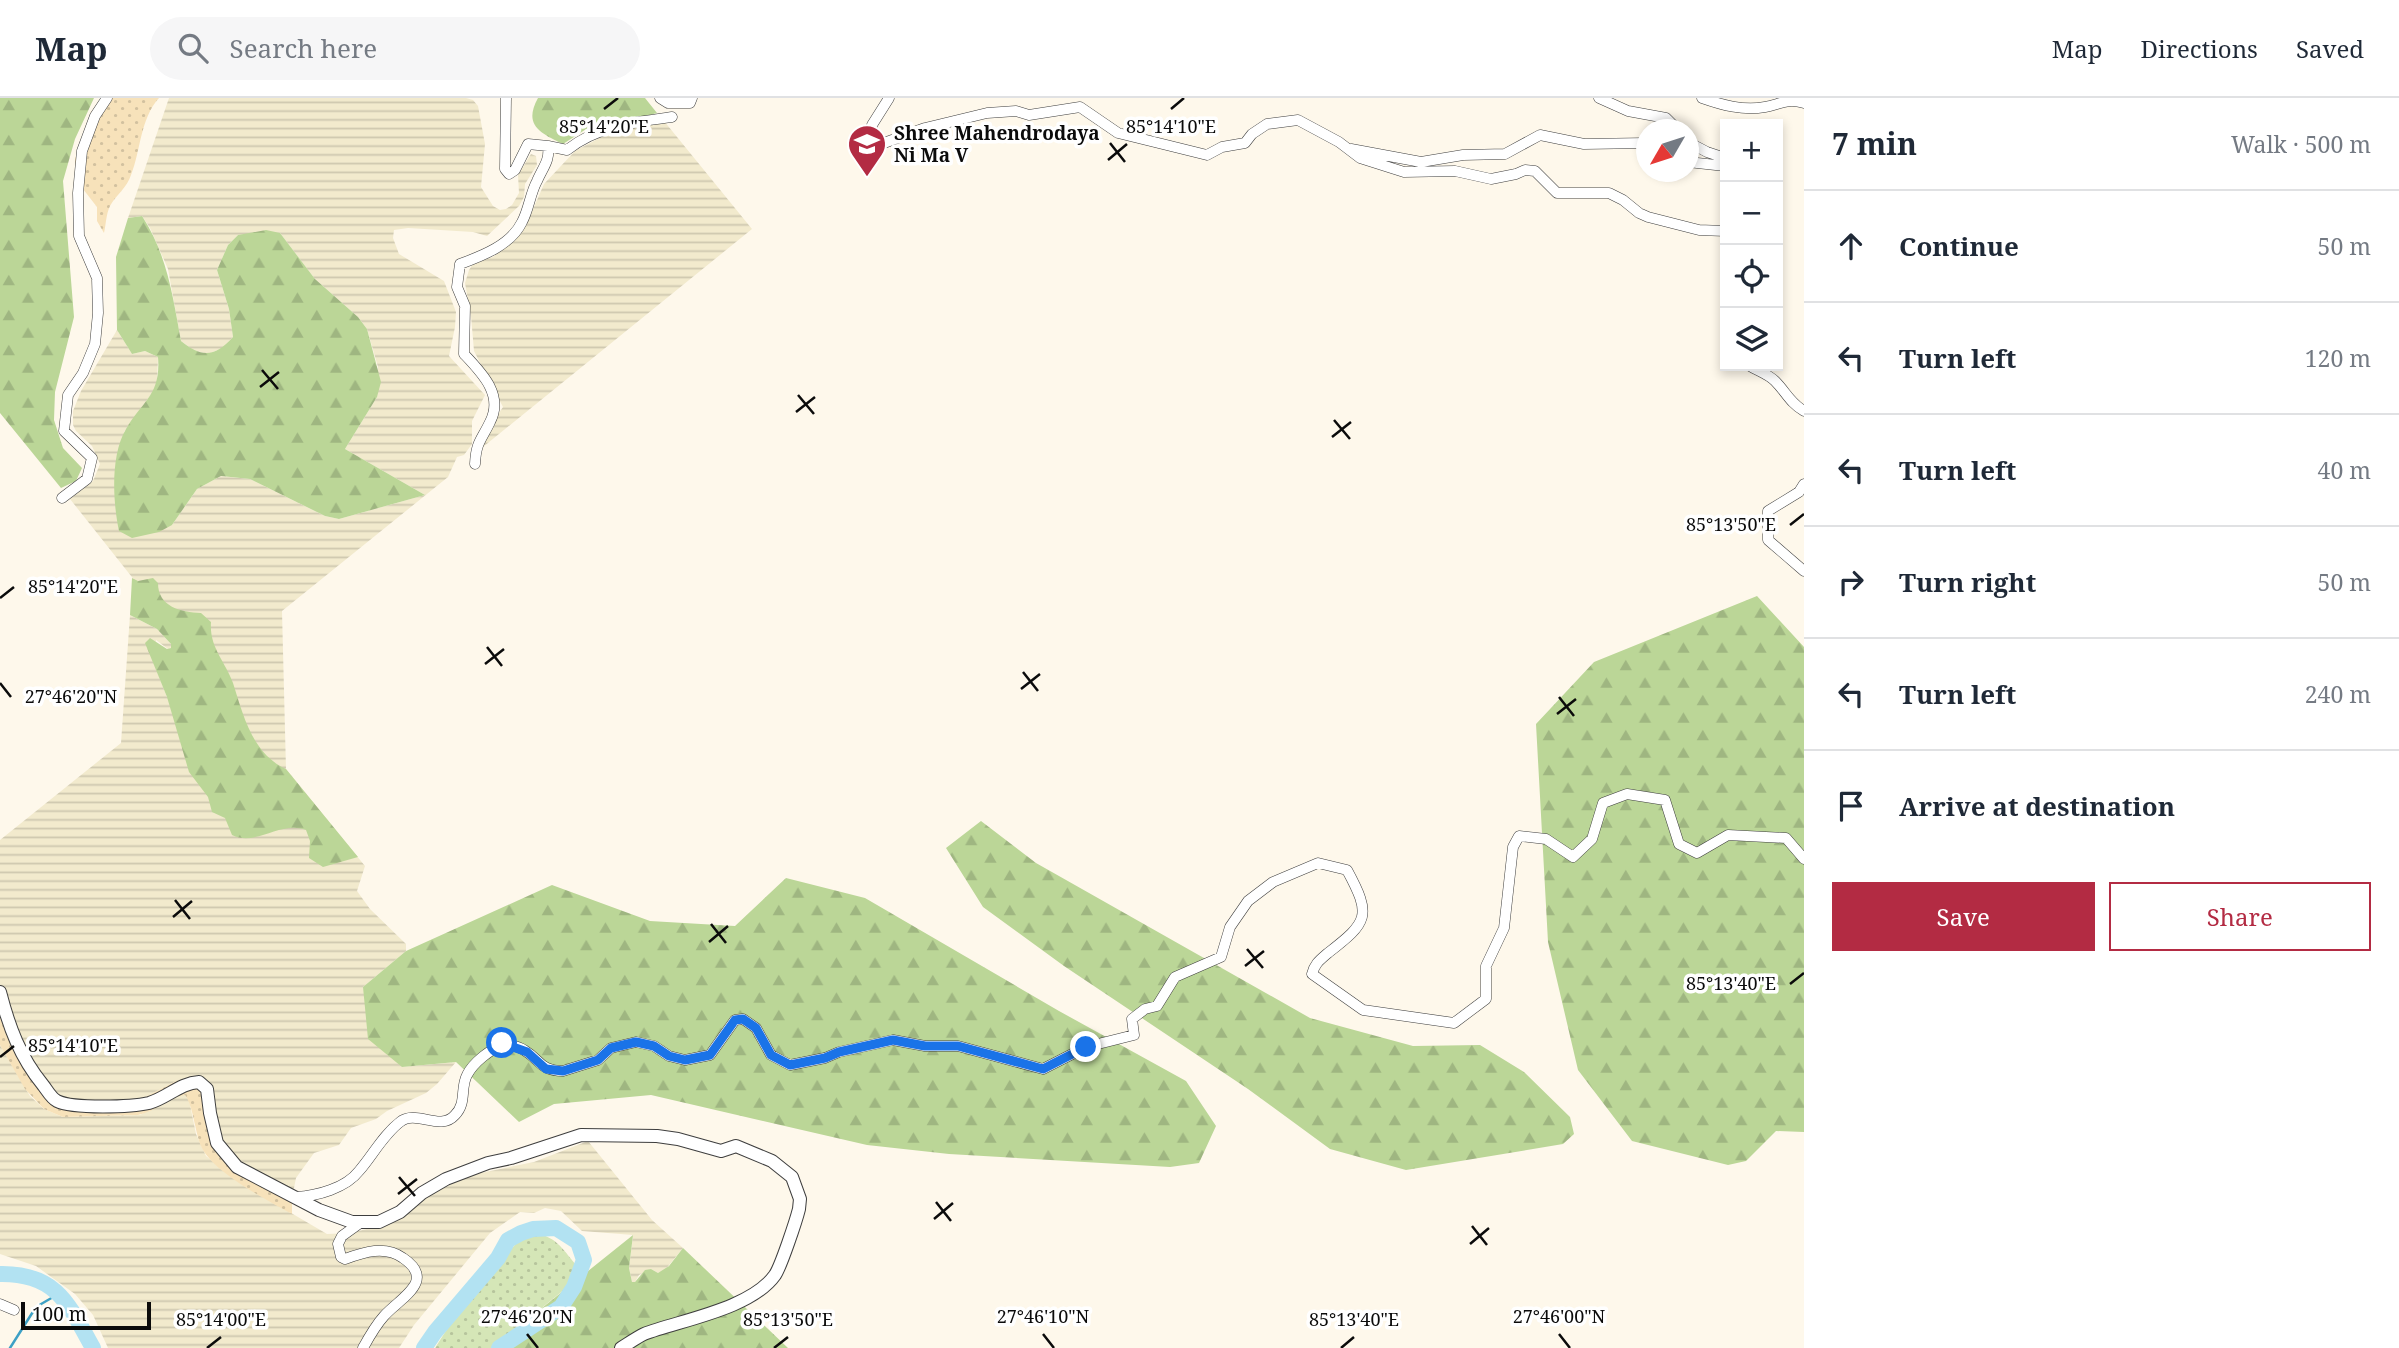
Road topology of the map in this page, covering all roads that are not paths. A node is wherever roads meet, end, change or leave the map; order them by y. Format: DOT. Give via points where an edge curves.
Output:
graph roads {
  1 [pos="107,98"];
  2 [pos="506,98"];
  3 [pos="660,98"];
  4 [pos="692,98"];
  5 [pos="889,98"];
  6 [pos="1599,98"];
  7 [pos="1702,98"];
  8 [pos="1804,103"];
  9 [pos="672,117"];
  10 [pos="1667,119"];
  11 [pos="1636,143"];
  12 [pos="548,146"];
  13 [pos="1346,148"];
  14 [pos="1699,148"];
  15 [pos="1720,156"];
  16 [pos="1699,163"];
  17 [pos="1720,165"];
  18 [pos="1720,231"];
  19 [pos="1760,371"];
  20 [pos="1804,411"];
  21 [pos="475,464"];
  22 [pos="1804,484"];
  23 [pos="62,498"];
  24 [pos="1804,571"];
  25 [pos="1804,859"];
  26 [pos="0,992"];
  27 [pos="295,1198"];
  28 [pos="361,1223"];
  29 [pos="0,1304"];
  30 [pos="14,1310"];
  31 [pos="363,1348"];
  32 [pos="621,1348"];
  1 -- 23 [label="street" via="82,151 78,193 79,236 97,278 95,344 68,395 64,431 92,458 87,479"];
  2 -- 12 [label="street" via="505,169 509,173 515,170 528,144"];
  3 -- 4 [label="street" via="668,103 690,103"];
  5 -- 13 [label="street" via="872,125 872,136 884,144 925,128 987,113 1030,115 1080,107 1118,134 1207,155 1245,143 1267,124 1283,120 1298,120"];
  6 -- 10 [label="street" via="1628,111"];
  7 -- 8 [label="street" via="1740,107 1766,107 1793,99"];
  9 -- 12 [label="street" via="612,127 567,150"];
  11 -- 13 [label="street" via="1584,144 1539,135 1505,154 1422,162"];
  12 -- 21 [label="street" via="549,159 522,224 485,255 460,264 457,287 465,306 464,354 487,379 496,404 476,445"];
  13 -- 18 [label="street" via="1360,158 1404,172 1455,171 1491,179 1535,171 1557,193 1609,193 1648,217"];
  14 -- 15 [label="street"];
  16 -- 17 [label="street"];
  19 -- 20 [label="street"];
  22 -- 24 [label="street" via="1768,511 1768,540"];
  25 -- 27 [label="street" via="1786,838 1728,835 1697,853 1679,844 1665,800 1627,794 1603,803 1592,839 1573,857 1546,839 1519,836 1513,847 1504,928 1486,966 1486,999 1454,1023 1363,1010 1312,974 1315,963 1356,931 1363,916 1361,896 1347,870 1318,863 1273,882 1248,901 1230,927 1221,957 1175,977 1157,1006 1132,1019 1134,1035 1086,1047 1043,1069 958,1046 893,1040 790,1065 771,1055 756,1028 743,1019 735,1020 710,1055 685,1060 636,1042 611,1048 598,1060 557,1071 546,1069 519,1047 502,1043 467,1075 464,1100 449,1121 405,1119 380,1142 352,1179"];
  26 -- 27 [label="street" via="16,1042 54,1099 84,1105 138,1105 199,1082 207,1089 212,1128 222,1151 246,1174"];
  27 -- 28 [label="street"];
  28 -- 31 [label="street" via="342,1236 338,1244 341,1257 369,1250 389,1252 410,1263 417,1276 412,1291 384,1316"];
  28 -- 32 [label="street" via="379,1222 400,1212 446,1179 582,1135 657,1136 721,1151 736,1146 772,1161 792,1177 799,1209 774,1276 734,1303 643,1335"];
  29 -- 30 [label="street"];
}
